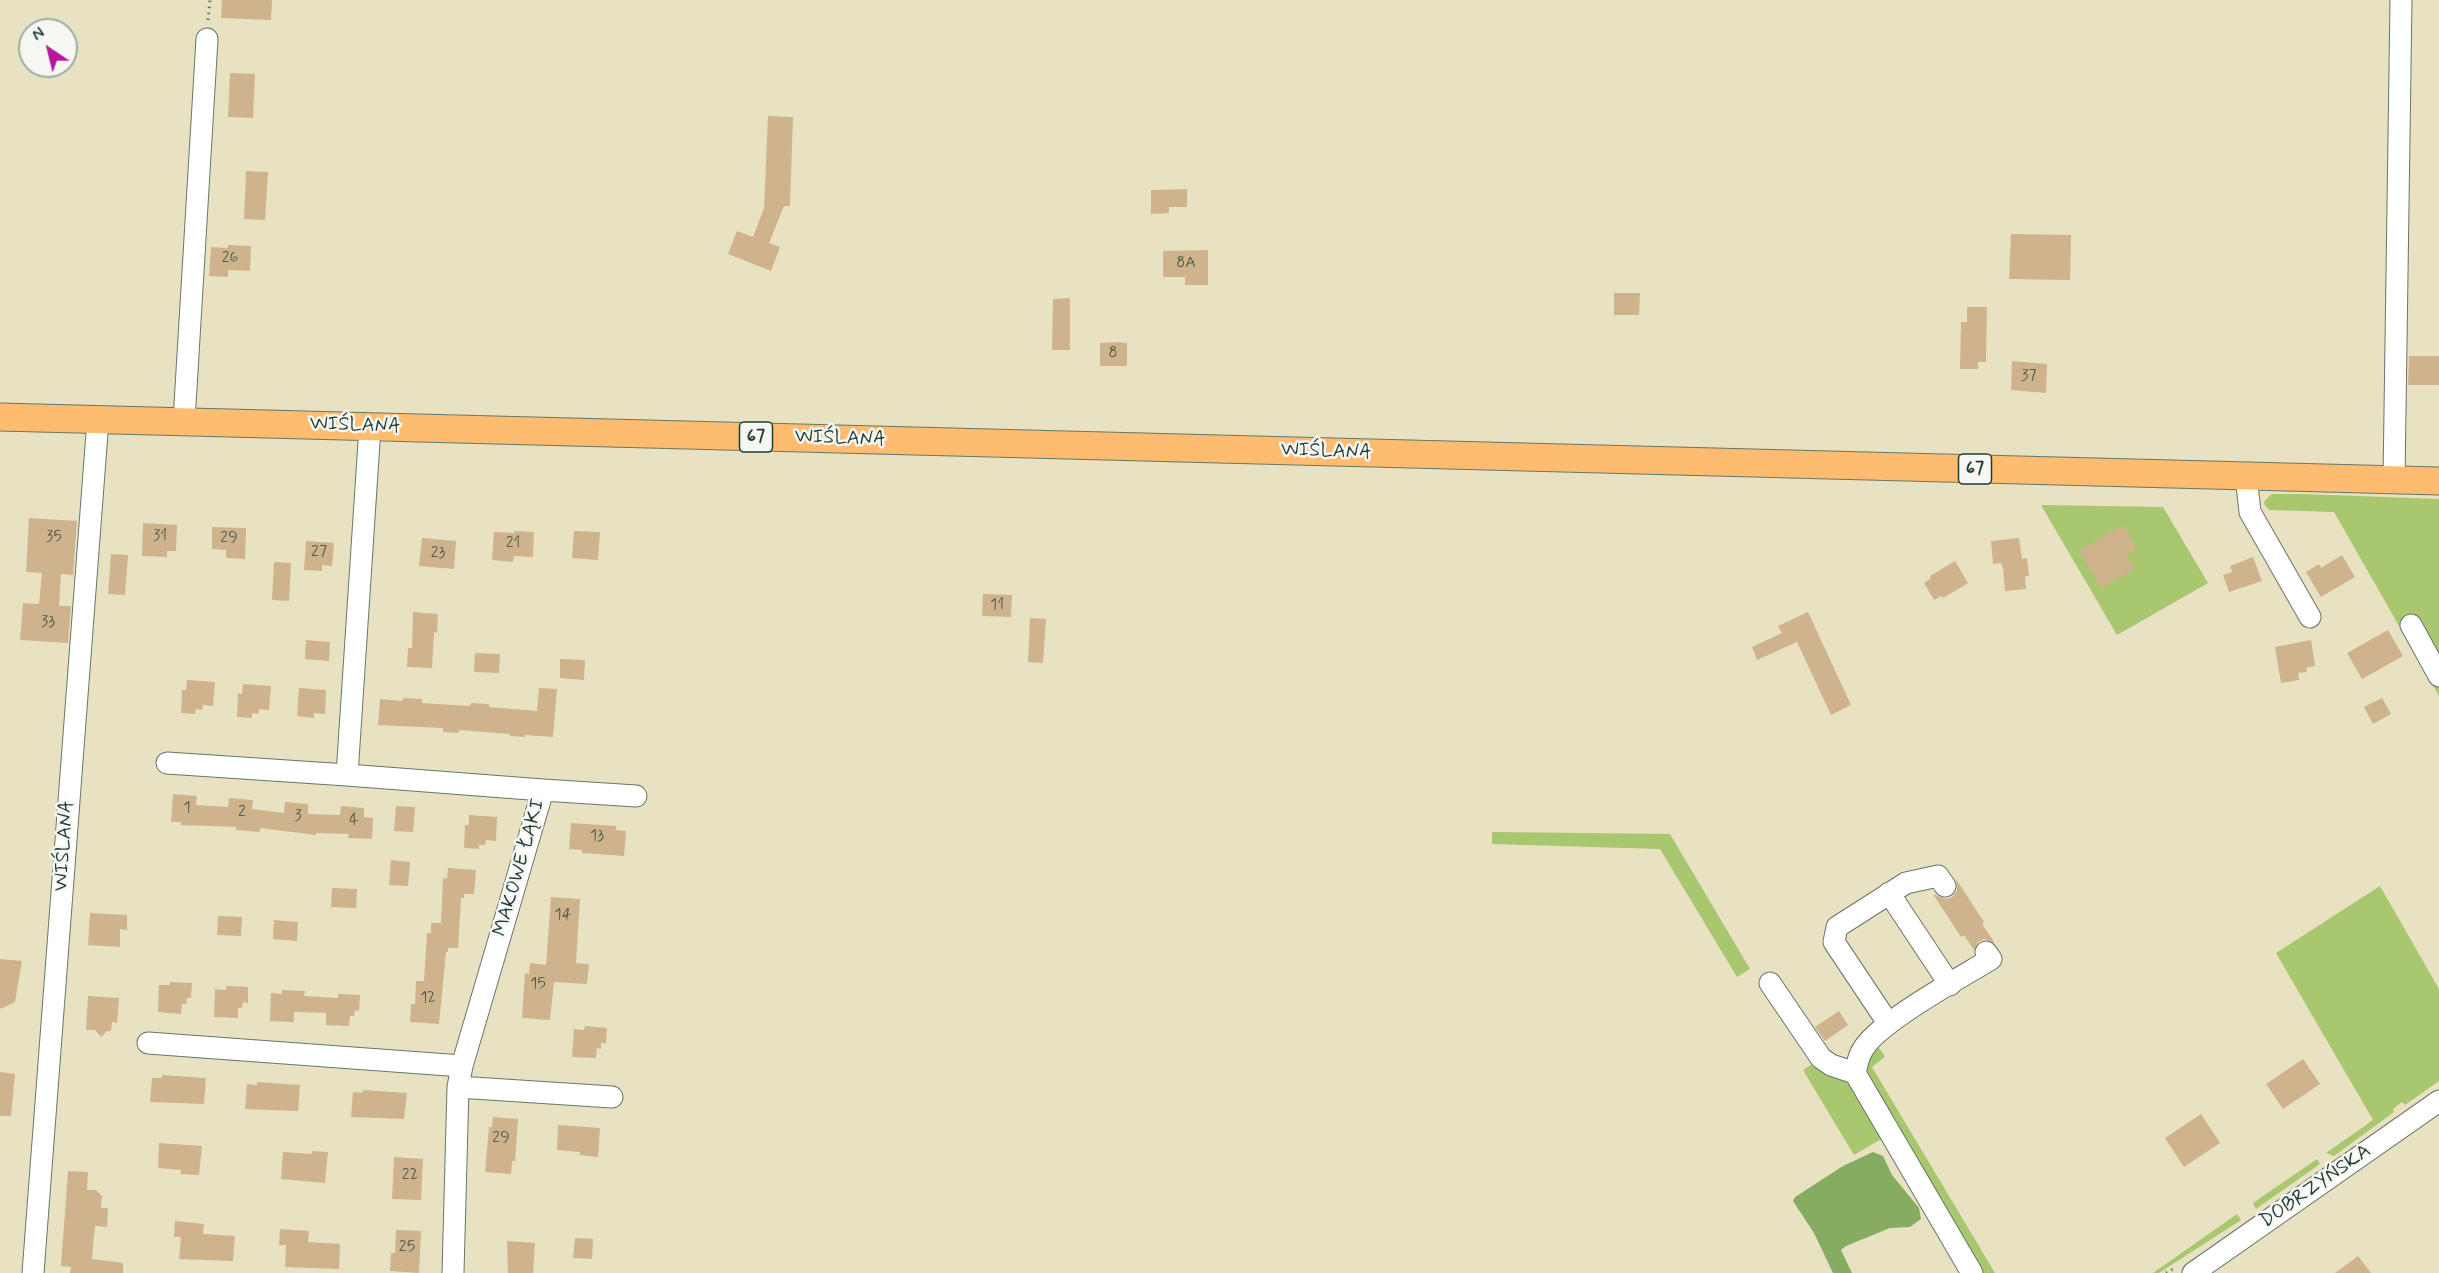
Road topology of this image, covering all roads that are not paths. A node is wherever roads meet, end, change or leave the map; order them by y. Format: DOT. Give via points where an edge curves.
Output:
graph roads {
  1 [pos="2401,0"];
  2 [pos="207,39"];
  3 [pos="0,417"];
  4 [pos="98,420"];
  5 [pos="184,421"];
  6 [pos="370,427"];
  7 [pos="2246,476"];
  8 [pos="2394,480"];
  9 [pos="2439,481"];
  10 [pos="2310,617"];
  11 [pos="2410,625"];
  12 [pos="2439,676"];
  13 [pos="167,763"];
  14 [pos="347,775"];
  15 [pos="543,790"];
  16 [pos="636,796"];
  17 [pos="1945,886"];
  18 [pos="1889,893"];
  19 [pos="1986,952"];
  20 [pos="1770,983"];
  21 [pos="1950,985"];
  22 [pos="1888,1023"];
  23 [pos="148,1043"];
  24 [pos="462,1066"];
  25 [pos="1855,1073"];
  26 [pos="458,1087"];
  27 [pos="612,1097"];
  28 [pos="2439,1101"];
  29 [pos="33,1273"];
  30 [pos="453,1273"];
  31 [pos="1972,1273"];
  32 [pos="2193,1273"];
  1 -- 8 [label="street"];
  2 -- 5 [label="street"];
  3 -- 4 [label="main road, WIŚLANA / 67"];
  4 -- 5 [label="main road, WIŚLANA / 67"];
  4 -- 29 [label="street, WIŚLANA"];
  5 -- 6 [label="main road, WIŚLANA / 67"];
  6 -- 7 [label="main road, WIŚLANA / 67"];
  6 -- 14 [label="street"];
  7 -- 8 [label="main road, 67"];
  7 -- 10 [label="street" via="2250,512"];
  8 -- 9 [label="main road, 67"];
  11 -- 12 [label="street"];
  13 -- 14 [label="street, MAKOWE ŁĄKI"];
  14 -- 15 [label="street, MAKOWE ŁĄKI"];
  15 -- 16 [label="street"];
  15 -- 24 [label="street, MAKOWE ŁĄKI"];
  17 -- 18 [label="street" via="1938,876 1906,883"];
  18 -- 21 [label="street"];
  18 -- 22 [label="street" via="1837,927 1834,942"];
  19 -- 21 [label="street" via="1991,959"];
  20 -- 25 [label="street" via="1821,1058"];
  21 -- 22 [label="street"];
  22 -- 25 [label="street" via="1862,1051"];
  23 -- 24 [label="street"];
  24 -- 26 [label="street, MAKOWE ŁĄKI"];
  25 -- 31 [label="street"];
  26 -- 27 [label="street"];
  26 -- 30 [label="street, MAKOWE ŁĄKI"];
  28 -- 32 [label="street, DOBRZYŃSKA"];
}
